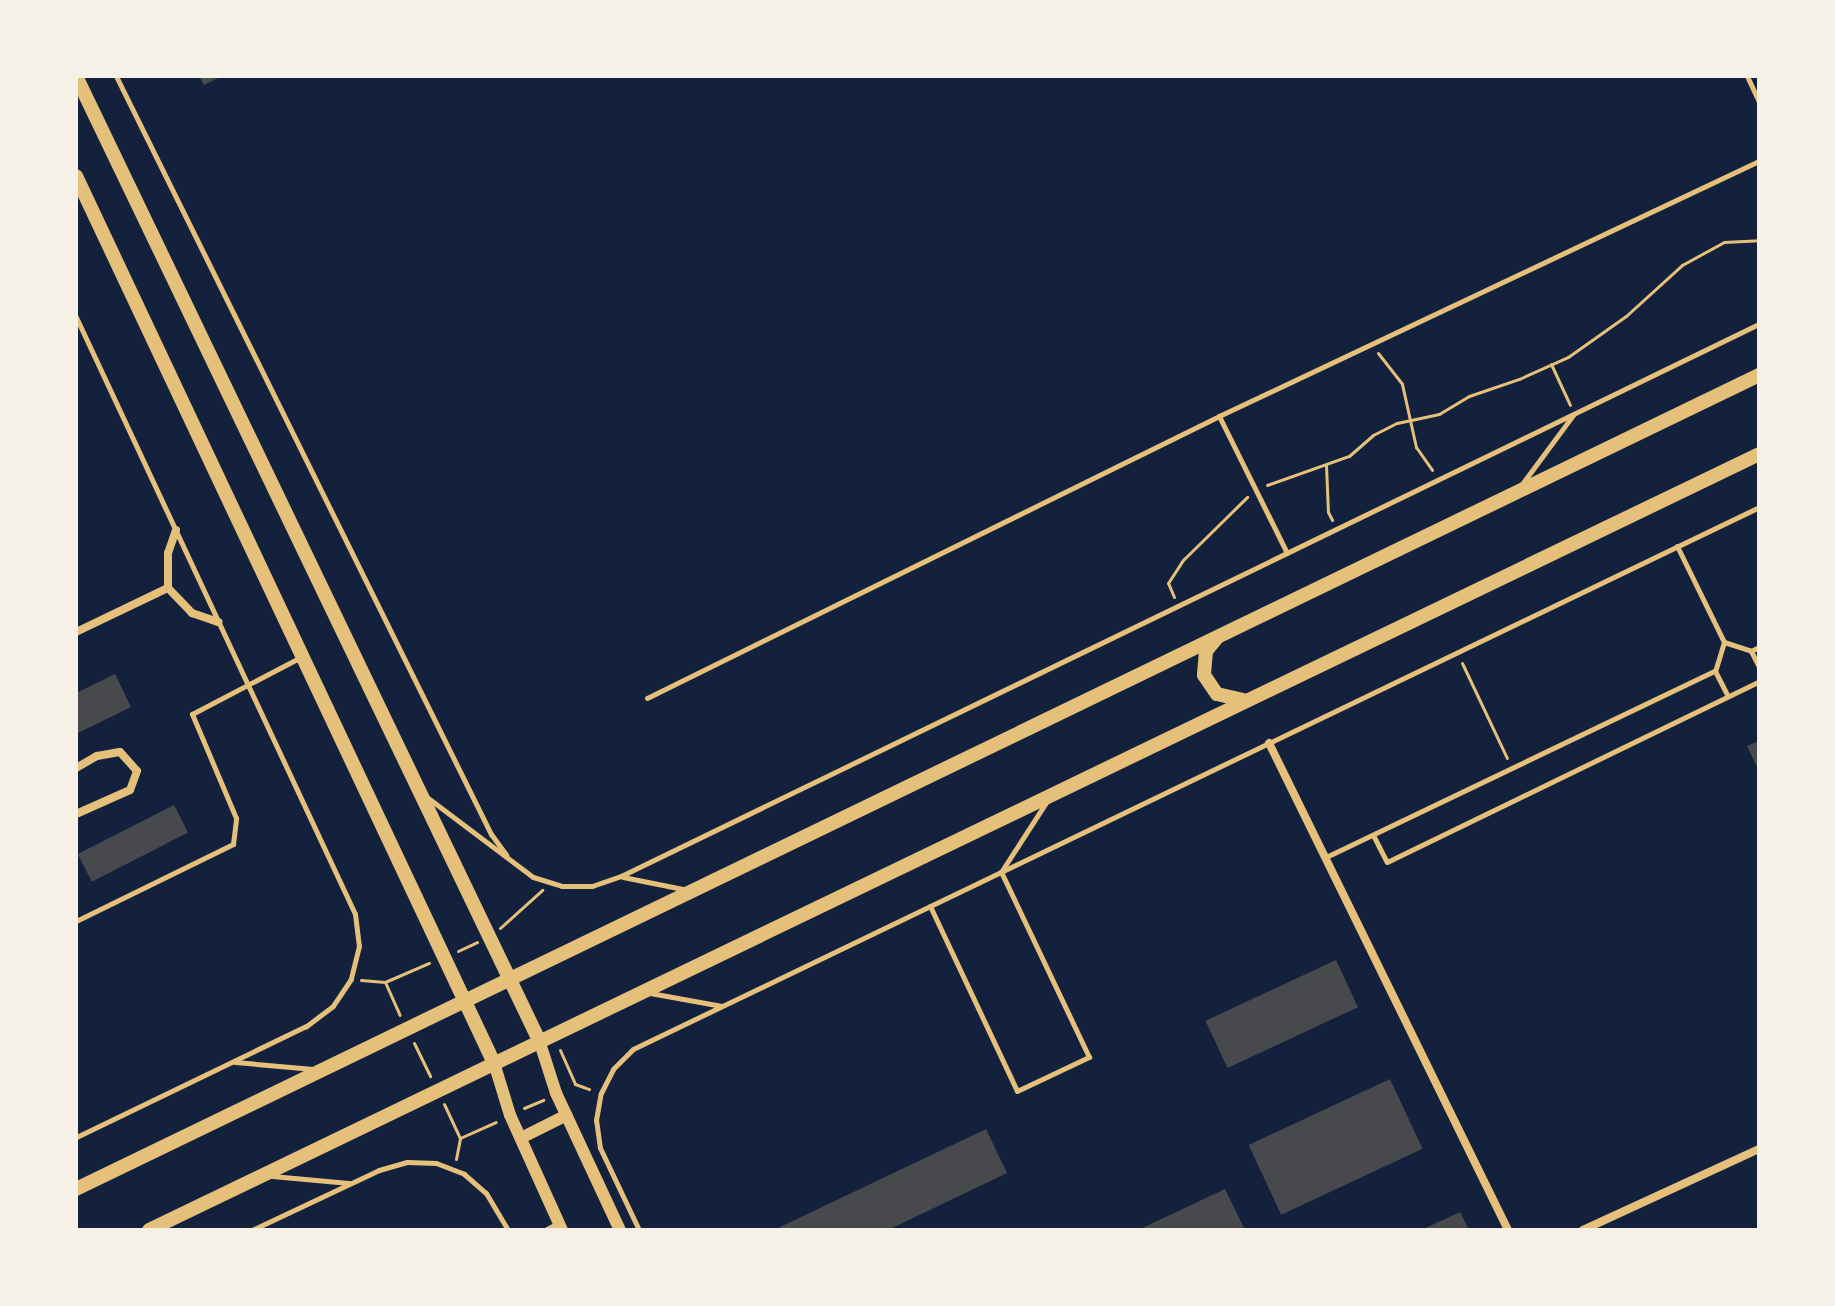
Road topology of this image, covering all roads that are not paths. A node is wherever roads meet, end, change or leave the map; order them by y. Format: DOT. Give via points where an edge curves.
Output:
graph roads {
  1 [pos="76,76"];
  2 [pos="116,76"];
  3 [pos="1747,76"];
  4 [pos="1759,102"];
  5 [pos="1759,161"];
  6 [pos="76,176"];
  7 [pos="76,317"];
  8 [pos="1759,324"];
  9 [pos="1759,375"];
  10 [pos="1574,414"];
  11 [pos="1219,416"];
  12 [pos="1759,454"];
  13 [pos="1515,493"];
  14 [pos="1759,507"];
  15 [pos="176,530"];
  16 [pos="1677,546"];
  17 [pos="1287,553"];
  18 [pos="168,588"];
  19 [pos="218,622"];
  20 [pos="76,632"];
  21 [pos="1223,634"];
  22 [pos="1724,642"];
  23 [pos="1759,647"];
  24 [pos="1751,651"];
  25 [pos="301,657"];
  26 [pos="1759,667"];
  27 [pos="1715,671"];
  28 [pos="1759,681"];
  29 [pos="248,687"];
  30 [pos="1728,696"];
  31 [pos="647,698"];
  32 [pos="1252,698"];
  33 [pos="1269,743"];
  34 [pos="76,768"];
  35 [pos="422,794"];
  36 [pos="1052,794"];
  37 [pos="76,814"];
  38 [pos="1373,835"];
  39 [pos="1325,858"];
  40 [pos="509,859"];
  41 [pos="1001,872"];
  42 [pos="621,876"];
  43 [pos="693,891"];
  44 [pos="930,906"];
  45 [pos="76,921"];
  46 [pos="509,980"];
  47 [pos="641,992"];
  48 [pos="463,1002"];
  49 [pos="722,1006"];
  50 [pos="539,1040"];
  51 [pos="231,1062"];
  52 [pos="494,1063"];
  53 [pos="322,1070"];
  54 [pos="567,1115"];
  55 [pos="76,1137"];
  56 [pos="521,1138"];
  57 [pos="1759,1149"];
  58 [pos="262,1175"];
  59 [pos="350,1183"];
  60 [pos="76,1189"];
  61 [pos="561,1227"];
  62 [pos="149,1230"];
  63 [pos="252,1230"];
  64 [pos="508,1230"];
  65 [pos="545,1230"];
  66 [pos="620,1230"];
  67 [pos="639,1230"];
  68 [pos="1508,1230"];
  69 [pos="1583,1230"];
  1 -- 35 [label="main road"];
  2 -- 40 [label="lane" via="484,820"];
  3 -- 4 [label="lane"];
  5 -- 11 [label="lane"];
  6 -- 25 [label="main road"];
  7 -- 15 [label="lane"];
  8 -- 10 [label="lane"];
  9 -- 13 [label="main road"];
  10 -- 13 [label="lane"];
  10 -- 17 [label="lane"];
  11 -- 17 [label="lane"];
  11 -- 31 [label="lane"];
  12 -- 32 [label="main road"];
  13 -- 21 [label="main road"];
  14 -- 16 [label="lane"];
  15 -- 18 [label="street" via="168,553"];
  15 -- 19 [label="lane"];
  16 -- 22 [label="lane"];
  16 -- 33 [label="lane"];
  17 -- 42 [label="lane"];
  18 -- 19 [label="street" via="192,613"];
  18 -- 20 [label="street"];
  19 -- 29 [label="lane"];
  21 -- 32 [label="main road" via="1206,651 1203,663 1209,686 1228,699"];
  21 -- 43 [label="main road"];
  22 -- 24 [label="lane"];
  22 -- 27 [label="lane"];
  23 -- 24 [label="lane"];
  24 -- 26 [label="lane"];
  25 -- 29 [label="lane"];
  25 -- 48 [label="main road"];
  27 -- 30 [label="lane"];
  27 -- 38 [label="lane"];
  28 -- 30 [label="lane"];
  29 -- 45 [label="lane" via="192,714 236,818 233,844"];
  29 -- 51 [label="lane" via="355,914 359,946 351,979 333,1006 306,1026"];
  30 -- 38 [label="lane" via="1387,862"];
  32 -- 36 [label="main road"];
  33 -- 39 [label="street"];
  33 -- 41 [label="lane"];
  34 -- 37 [label="street" via="97,756 120,752 137,771 130,790"];
  35 -- 40 [label="lane"];
  35 -- 46 [label="main road"];
  36 -- 41 [label="lane"];
  36 -- 47 [label="main road"];
  38 -- 39 [label="lane"];
  39 -- 68 [label="street"];
  40 -- 42 [label="lane" via="533,877 562,886 592,886"];
  41 -- 44 [label="lane"];
  41 -- 44 [label="lane" via="1089,1057 1017,1091"];
  42 -- 43 [label="lane"];
  43 -- 46 [label="main road"];
  44 -- 49 [label="lane"];
  46 -- 48 [label="main road"];
  46 -- 50 [label="main road"];
  47 -- 49 [label="lane"];
  47 -- 50 [label="main road"];
  48 -- 52 [label="main road"];
  48 -- 53 [label="main road"];
  49 -- 67 [label="lane" via="633,1049 613,1069 601,1093 596,1120 600,1148"];
  50 -- 52 [label="main road"];
  50 -- 54 [label="street"];
  51 -- 53 [label="lane"];
  51 -- 55 [label="lane"];
  52 -- 56 [label="street"];
  52 -- 58 [label="main road"];
  53 -- 60 [label="main road"];
  54 -- 56 [label="street"];
  54 -- 66 [label="street"];
  56 -- 61 [label="street"];
  57 -- 69 [label="street"];
  58 -- 59 [label="lane"];
  58 -- 62 [label="main road"];
  59 -- 63 [label="lane"];
  59 -- 64 [label="lane" via="407,1162 436,1163 464,1174 486,1193"];
  61 -- 65 [label="lane"];
}
